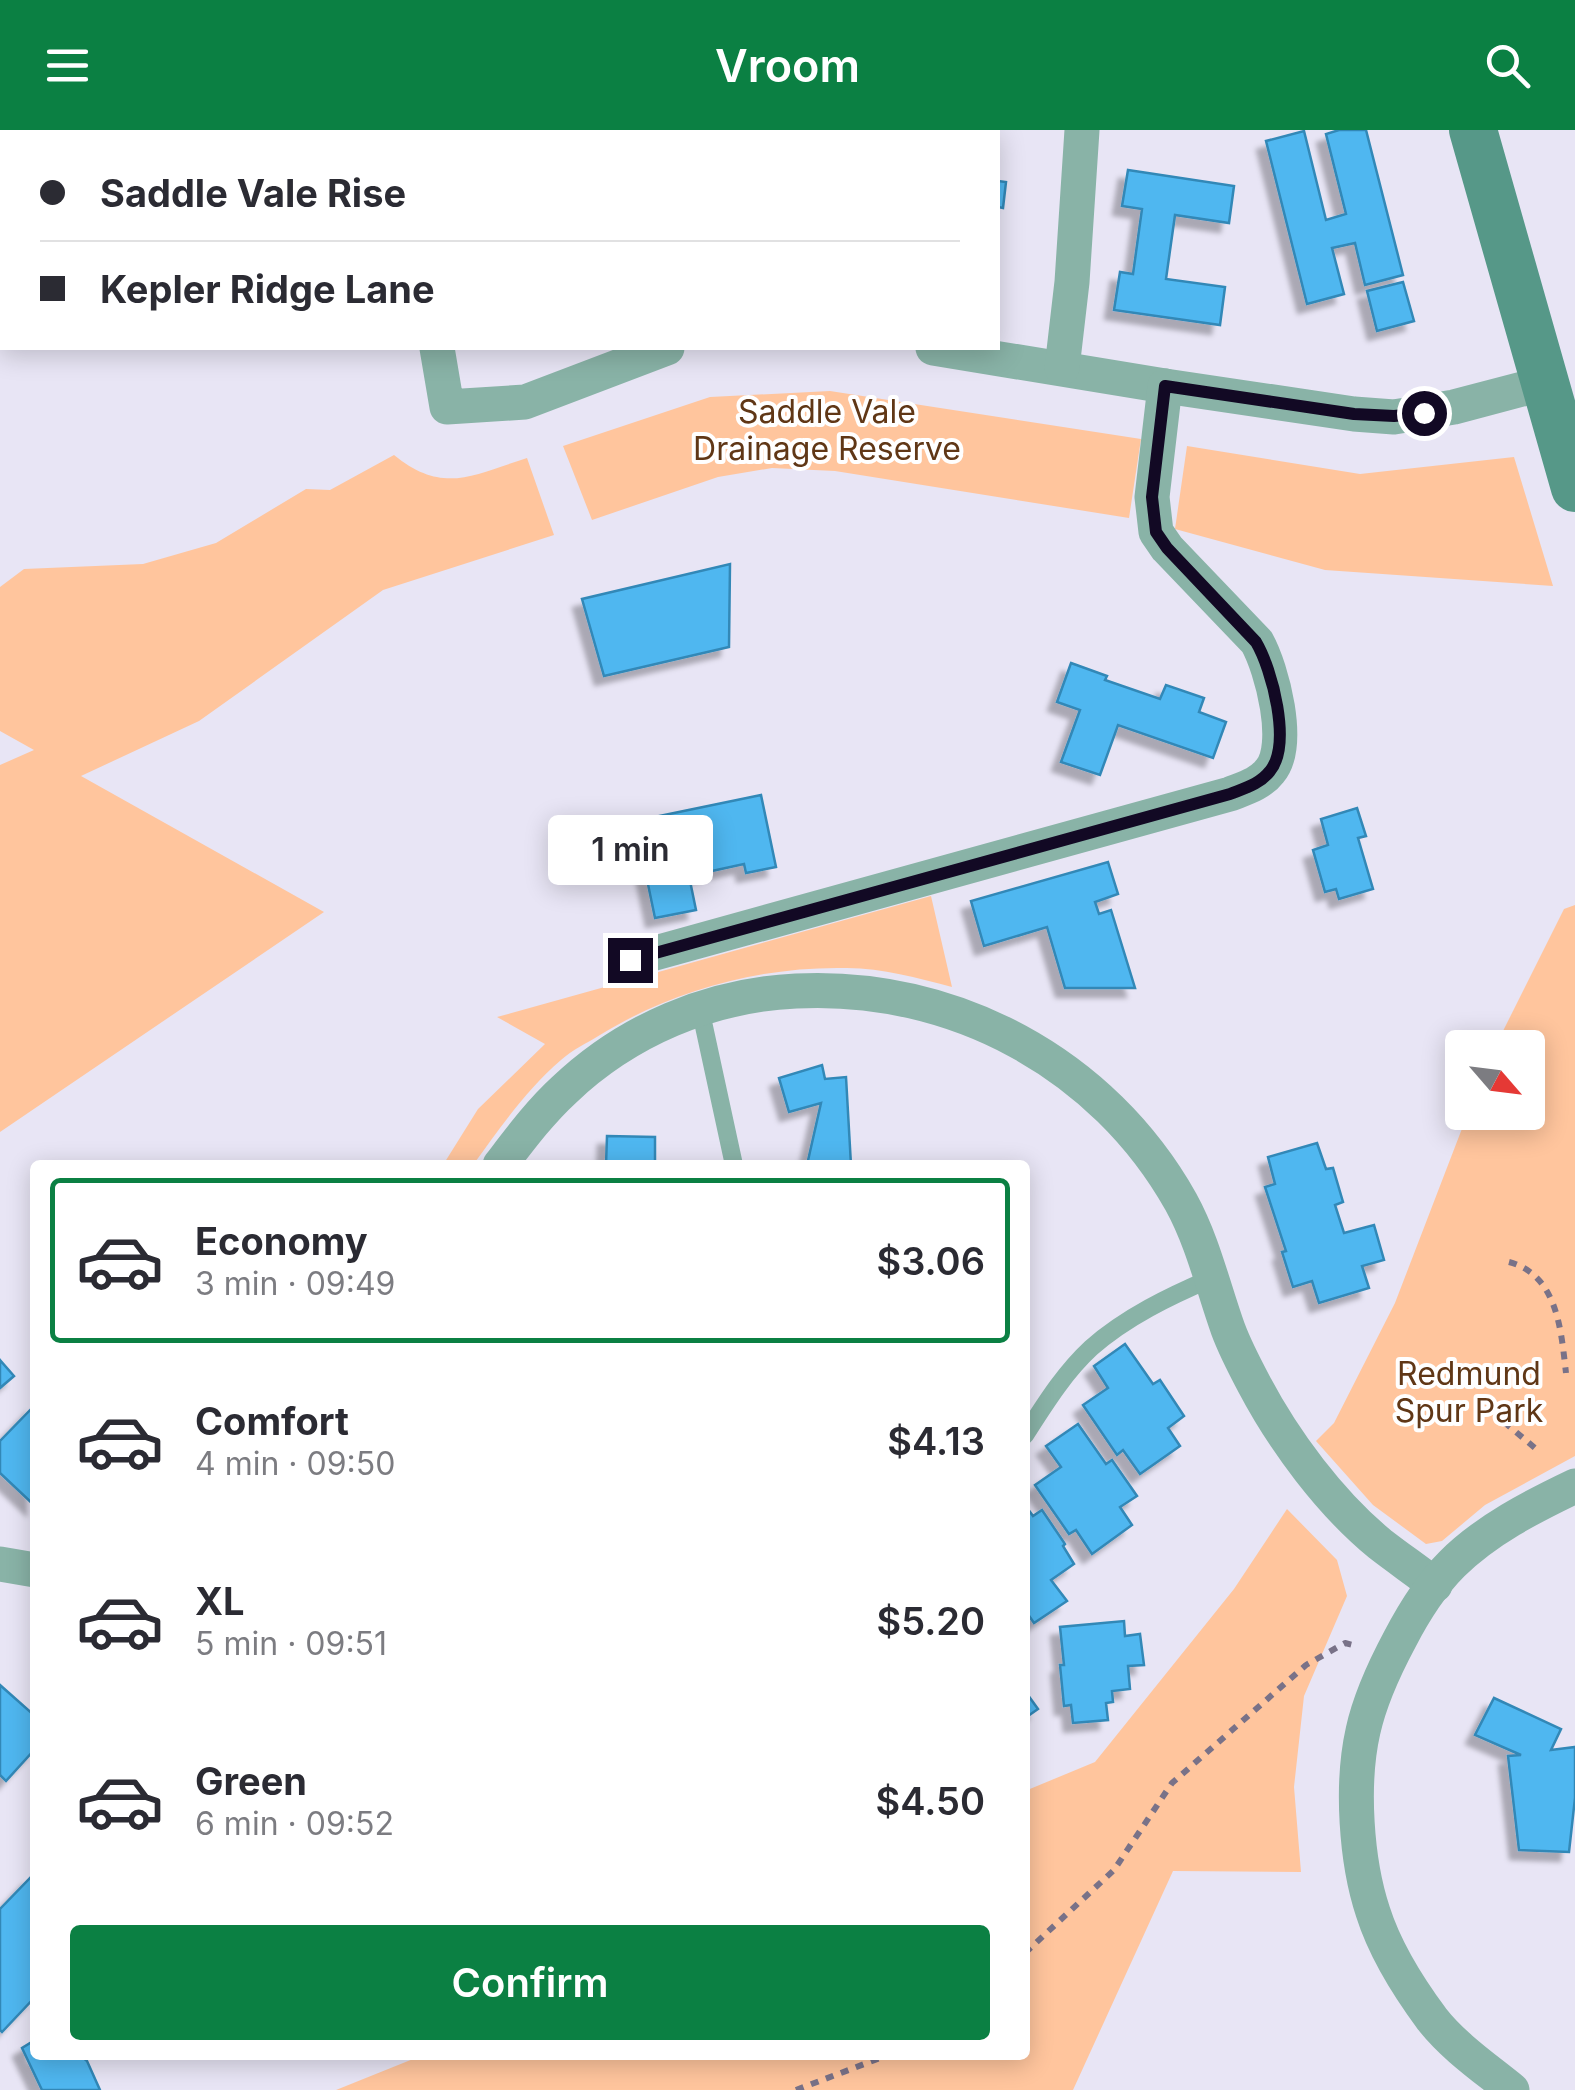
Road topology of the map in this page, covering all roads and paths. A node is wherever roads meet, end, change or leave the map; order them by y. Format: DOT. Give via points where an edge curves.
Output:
graph roads {
  1 [pos="1082,130"];
  2 [pos="1472,130"];
  3 [pos="437,350"];
  4 [pos="662,350"];
  5 [pos="946,350"];
  6 [pos="1062,368"];
  7 [pos="1545,383"];
  8 [pos="1165,386"];
  9 [pos="1575,488"];
  10 [pos="630,960"];
  11 [pos="700,1008"];
  12 [pos="504,1160"];
  13 [pos="733,1160"];
  14 [pos="1509,1262"];
  15 [pos="1212,1278"];
  16 [pos="1566,1373"];
  17 [pos="1504,1422"];
  18 [pos="1030,1426"];
  19 [pos="1536,1448"];
  20 [pos="1575,1486"];
  21 [pos="0,1564"];
  22 [pos="30,1569"];
  23 [pos="1435,1585"];
  24 [pos="1392,1654"];
  25 [pos="1030,1948"];
  26 [pos="875,2060"];
  27 [pos="796,2090"];
  28 [pos="1512,2090"];
  1 -- 6 [label="street"];
  2 -- 7 [label="street"];
  3 -- 4 [label="street" via="447,407 526,402"];
  5 -- 6 [label="street"];
  6 -- 8 [label="street"];
  7 -- 8 [label="street" via="1394,416"];
  7 -- 9 [label="street"];
  8 -- 10 [label="street" via="1152,497 1156,532 1266,659 1280,730 1272,769 1230,794"];
  11 -- 12 [label="street" via="615,1049 565,1089"];
  11 -- 13 [label="lane"];
  11 -- 15 [label="street" via="771,992 817,990 909,999 1000,1030 1076,1080 1138,1142 1182,1203"];
  14 -- 16 [label="path" via="1524,1266 1551,1298"];
  15 -- 18 [label="lane" via="1126,1322 1091,1349"];
  15 -- 23 [label="street" via="1255,1386 1311,1472 1378,1542"];
  17 -- 19 [label="path"];
  20 -- 23 [label="street" via="1474,1546"];
  21 -- 22 [label="street"];
  23 -- 24 [label="street"];
  24 -- 25 [label="path" via="1345,1643 1306,1665 1172,1783 1114,1870"];
  24 -- 28 [label="street" via="1363,1731 1358,1778 1363,1870 1373,1913 1434,2021"];
  26 -- 27 [label="path"];
}
